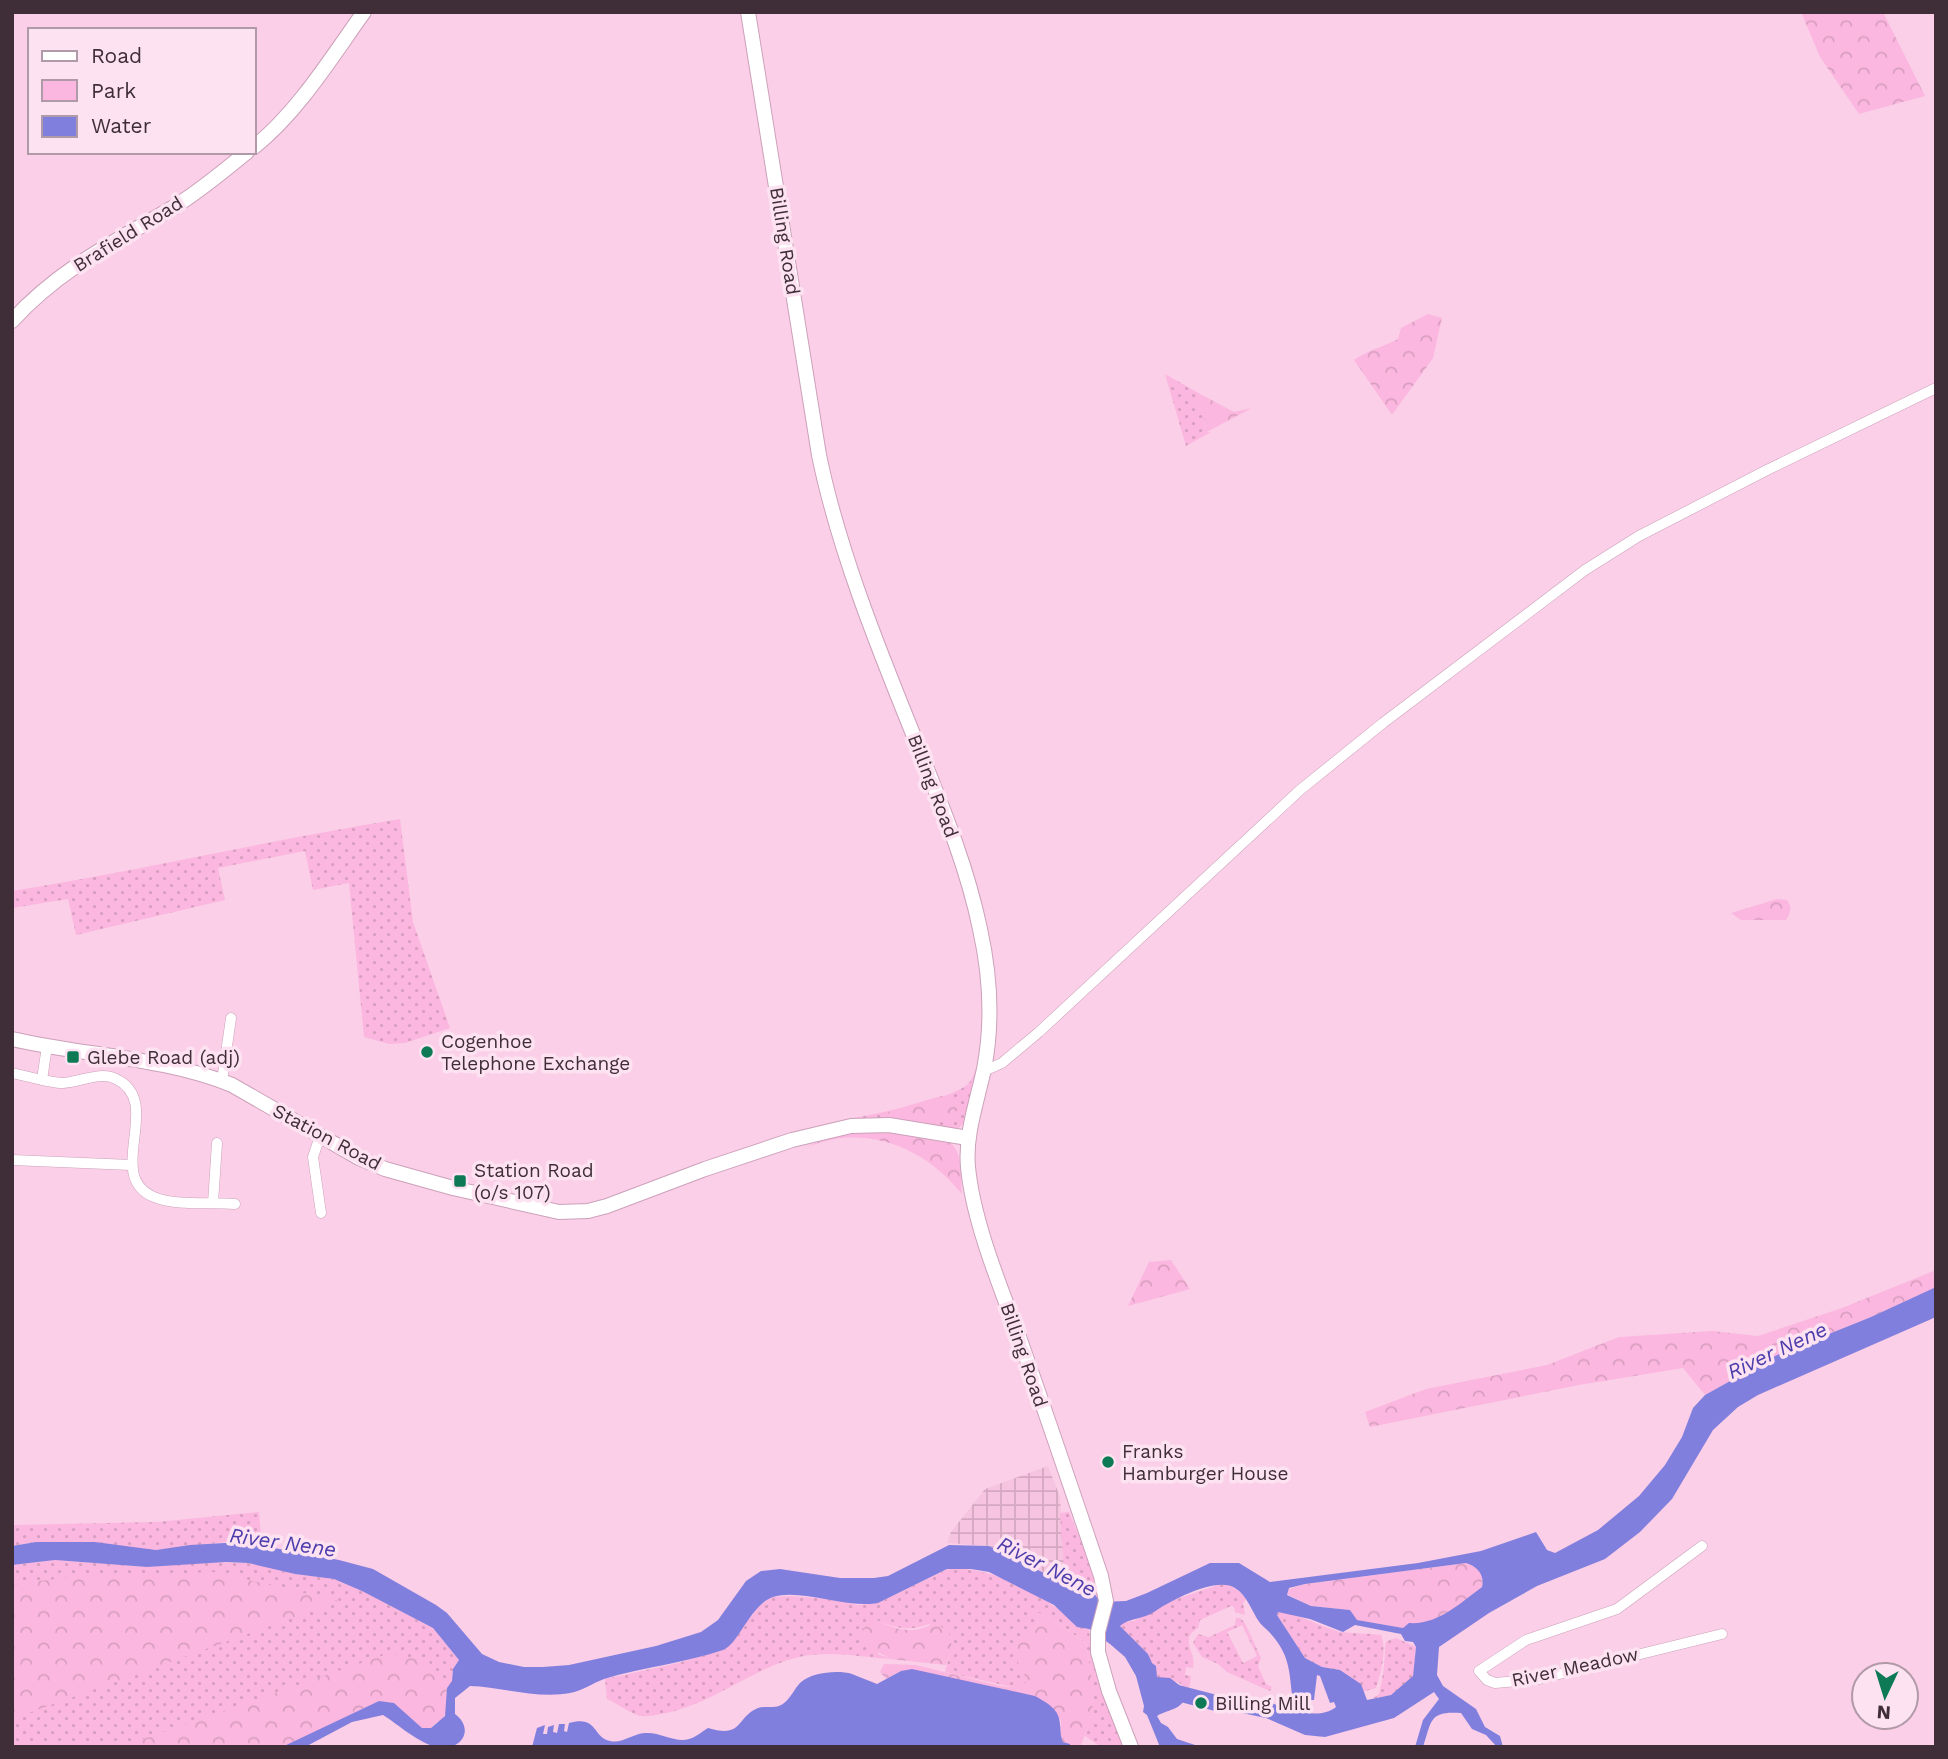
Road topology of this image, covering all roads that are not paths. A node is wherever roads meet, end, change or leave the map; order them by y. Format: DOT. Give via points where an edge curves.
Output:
graph roads {
  1 [pos="364,12"];
  2 [pos="747,12"];
  3 [pos="256,145"];
  4 [pos="244,154"];
  5 [pos="12,321"];
  6 [pos="1936,388"];
  7 [pos="231,1018"];
  8 [pos="12,1040"];
  9 [pos="47,1046"];
  10 [pos="984,1071"];
  11 [pos="12,1073"];
  12 [pos="42,1080"];
  13 [pos="222,1081"];
  14 [pos="320,1136"];
  15 [pos="968,1138"];
  16 [pos="217,1143"];
  17 [pos="40,1149"];
  18 [pos="12,1160"];
  19 [pos="39,1161"];
  20 [pos="131,1165"];
  21 [pos="213,1203"];
  22 [pos="235,1204"];
  23 [pos="321,1213"];
  24 [pos="1702,1546"];
  25 [pos="1722,1634"];
  26 [pos="1130,1747"];
  1 -- 3 [label="street" via="298,101"];
  2 -- 10 [label="street, Billing Road" via="829,502 957,847 980,929 989,1001"];
  4 -- 5 [label="street, Brafield Road" via="177,205 83,260"];
  6 -- 10 [label="street" via="1639,536 1584,570 1300,790 1039,1031 1002,1063"];
  7 -- 13 [label="street"];
  8 -- 9 [label="street, Station Road"];
  9 -- 12 [label="street"];
  9 -- 13 [label="street, Station Road" via="182,1069"];
  10 -- 15 [label="street, Billing Road"];
  11 -- 12 [label="street"];
  12 -- 20 [label="street" via="64,1083 108,1077 126,1086 137,1110"];
  13 -- 14 [label="street, Station Road"];
  14 -- 15 [label="street, Station Road" via="396,1172 538,1208 573,1212 607,1206 791,1140 851,1126 889,1125"];
  14 -- 23 [label="street" via="313,1157"];
  15 -- 26 [label="street, Billing Road" via="968,1169 979,1219 1094,1554 1106,1601 1097,1641 1100,1661"];
  16 -- 21 [label="street"];
  17 -- 19 [label="street"];
  18 -- 19 [label="street"];
  19 -- 20 [label="street"];
  20 -- 21 [label="street" via="140,1187 150,1195 167,1201"];
  21 -- 22 [label="street"];
  24 -- 25 [label="street, River Meadow" via="1617,1609 1526,1640 1479,1671 1495,1683 1539,1679"];
}
